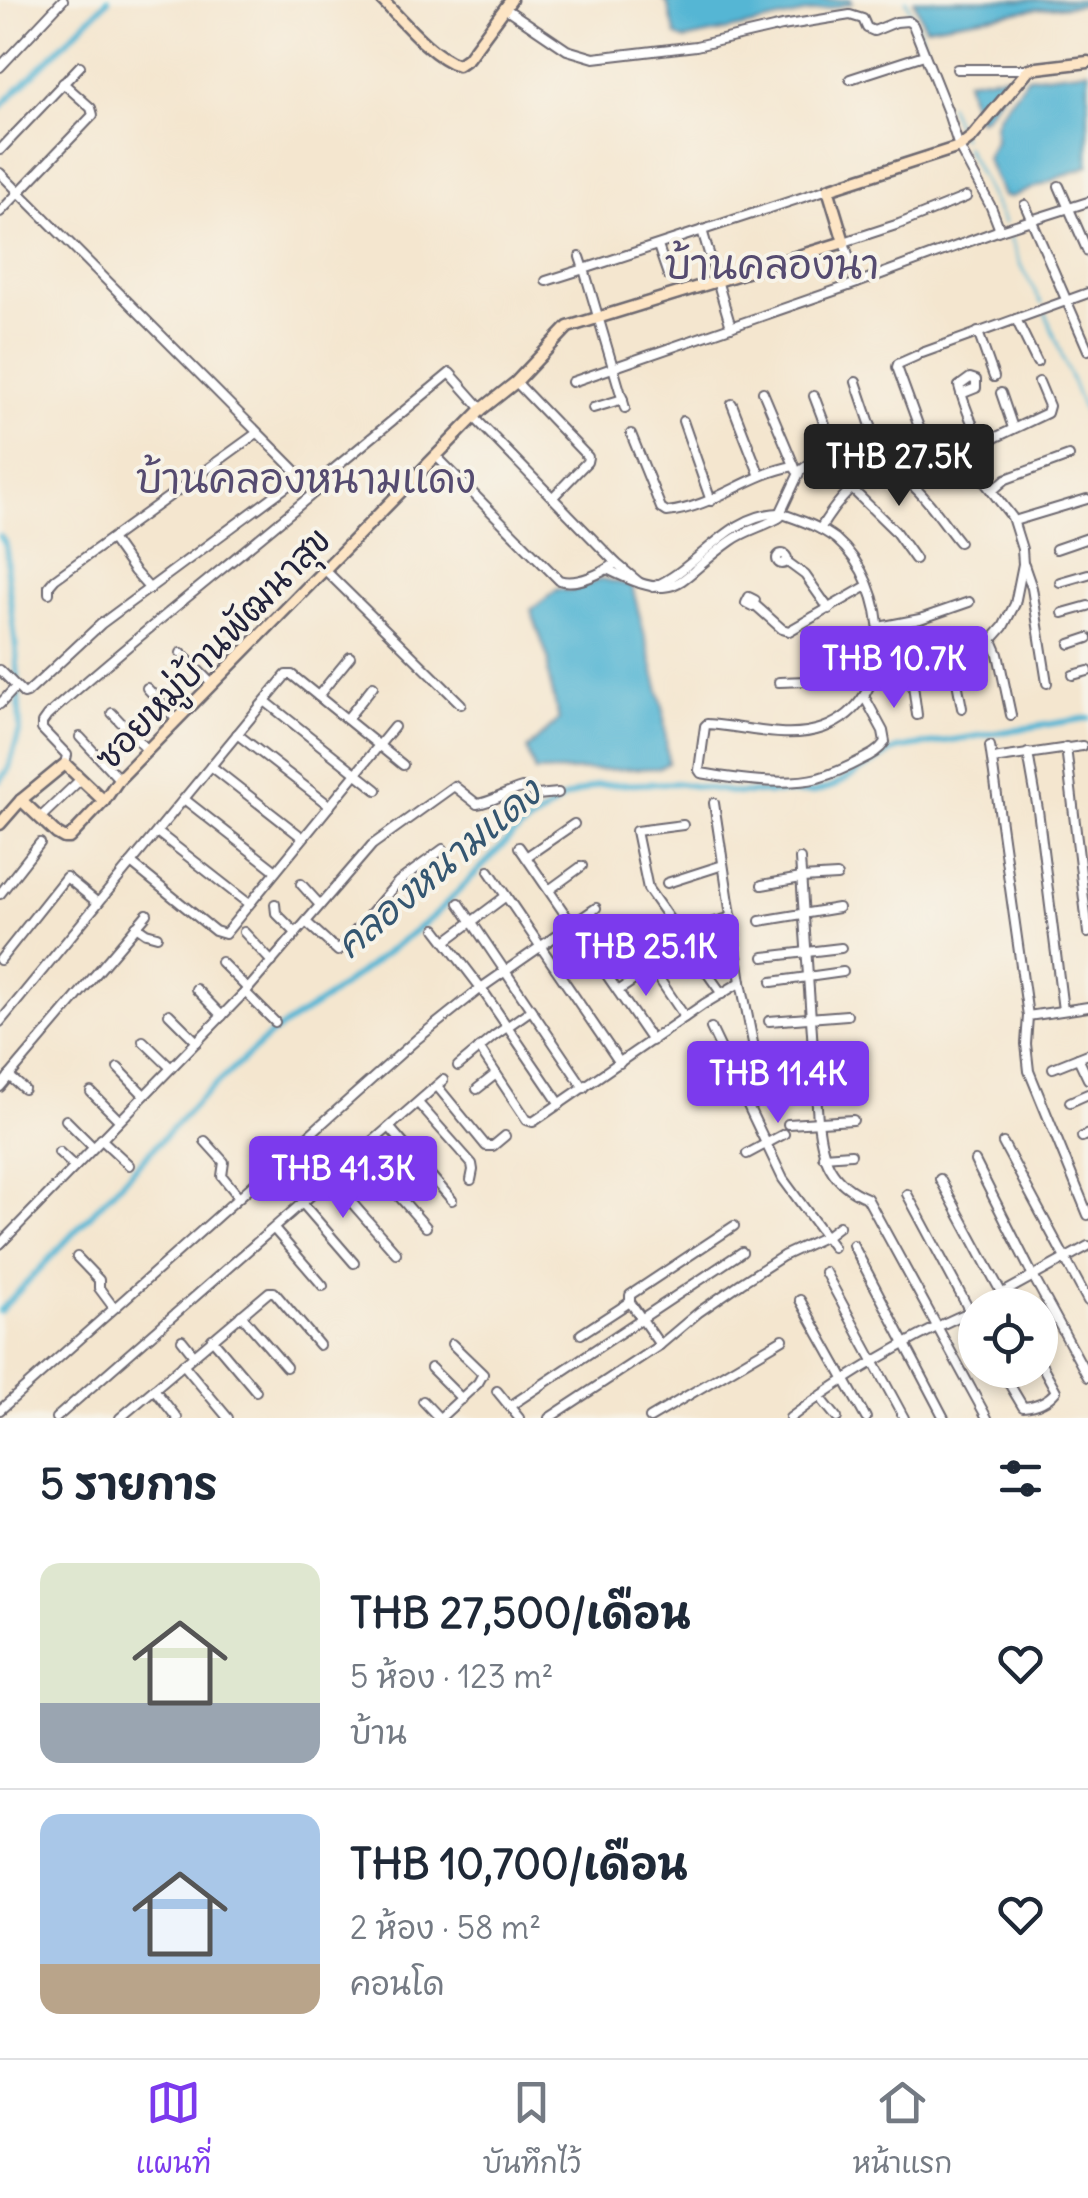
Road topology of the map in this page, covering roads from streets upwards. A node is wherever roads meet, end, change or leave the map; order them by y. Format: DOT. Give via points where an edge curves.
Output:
graph roads {
  1 [pos="64,0"];
  2 [pos="382,0"];
  3 [pos="508,4"];
  4 [pos="924,56"];
  5 [pos="1088,62"];
  6 [pos="80,66"];
  7 [pos="0,67"];
  8 [pos="958,69"];
  9 [pos="1029,69"];
  10 [pos="850,78"];
  11 [pos="63,83"];
  12 [pos="959,147"];
  13 [pos="0,150"];
  14 [pos="0,173"];
  15 [pos="1059,186"];
  16 [pos="828,189"];
  17 [pos="19,192"];
  18 [pos="966,197"];
  19 [pos="1088,202"];
  20 [pos="1024,205"];
  21 [pos="1068,209"];
  22 [pos="0,212"];
  23 [pos="1031,221"];
  24 [pos="1004,229"];
  25 [pos="702,230"];
  26 [pos="844,242"];
  27 [pos="658,246"];
  28 [pos="1088,252"];
  29 [pos="580,258"];
  30 [pos="584,269"];
  31 [pos="668,275"];
  32 [pos="718,281"];
  33 [pos="546,282"];
  34 [pos="857,283"];
  35 [pos="1088,293"];
  36 [pos="1065,300"];
  37 [pos="599,318"];
  38 [pos="1016,320"];
  39 [pos="731,327"];
  40 [pos="978,332"];
  41 [pos="1088,350"];
  42 [pos="1037,362"];
  43 [pos="613,368"];
  44 [pos="994,376"];
  45 [pos="516,382"];
  46 [pos="572,382"];
  47 [pos="856,382"];
  48 [pos="1039,382"];
  49 [pos="763,392"];
  50 [pos="1001,393"];
  51 [pos="961,394"];
  52 [pos="814,396"];
  53 [pos="732,404"];
  54 [pos="592,408"];
  55 [pos="478,413"];
  56 [pos="682,420"];
  57 [pos="1013,428"];
  58 [pos="920,430"];
  59 [pos="257,432"];
  60 [pos="631,434"];
  61 [pos="875,438"];
  62 [pos="981,444"];
  63 [pos="833,446"];
  64 [pos="966,452"];
  65 [pos="436,456"];
  66 [pos="1069,456"];
  67 [pos="796,470"];
  68 [pos="301,476"];
  69 [pos="760,476"];
  70 [pos="850,488"];
  71 [pos="992,491"];
  72 [pos="315,492"];
  73 [pos="553,497"];
  74 [pos="1088,499"];
  75 [pos="711,502"];
  76 [pos="782,515"];
  77 [pos="1014,521"];
  78 [pos="820,529"];
  79 [pos="1088,538"];
  80 [pos="112,540"];
  81 [pos="959,542"];
  82 [pos="1056,549"];
  83 [pos="915,560"];
  84 [pos="786,561"];
  85 [pos="616,563"];
  86 [pos="1023,564"];
  87 [pos="325,570"];
  88 [pos="607,570"];
  89 [pos="1088,574"];
  90 [pos="1060,582"];
  91 [pos="640,583"];
  92 [pos="868,586"];
  93 [pos="150,588"];
  94 [pos="49,593"];
  95 [pos="969,602"];
  96 [pos="754,604"];
  97 [pos="1088,606"];
  98 [pos="829,609"];
  99 [pos="1063,613"];
  100 [pos="879,627"];
  101 [pos="1088,638"];
  102 [pos="992,640"];
  103 [pos="1070,644"];
  104 [pos="181,653"];
  105 [pos="350,657"];
  106 [pos="953,661"];
  107 [pos="0,670"];
  108 [pos="911,670"];
  109 [pos="1086,671"];
  110 [pos="875,672"];
  111 [pos="1073,675"];
  112 [pos="779,682"];
  113 [pos="1088,682"];
  114 [pos="1046,683"];
  115 [pos="212,684"];
  116 [pos="373,686"];
  117 [pos="147,688"];
  118 [pos="12,690"];
  119 [pos="318,696"];
  120 [pos="864,696"];
  121 [pos="265,701"];
  122 [pos="0,704"];
  123 [pos="462,704"];
  124 [pos="962,708"];
  125 [pos="112,713"];
  126 [pos="917,715"];
  127 [pos="1011,715"];
  128 [pos="347,718"];
  129 [pos="177,719"];
  130 [pos="394,727"];
  131 [pos="238,734"];
  132 [pos="80,738"];
  133 [pos="380,746"];
  134 [pos="990,746"];
  135 [pos="1082,746"];
  136 [pos="1066,747"];
  137 [pos="147,750"];
  138 [pos="1028,753"];
  139 [pos="993,758"];
  140 [pos="66,764"];
  141 [pos="403,765"];
  142 [pos="211,766"];
  143 [pos="356,773"];
  144 [pos="81,779"];
  145 [pos="118,779"];
  146 [pos="377,790"];
  147 [pos="558,793"];
  148 [pos="184,799"];
  149 [pos="21,800"];
  150 [pos="104,800"];
  151 [pos="714,803"];
  152 [pos="330,806"];
  153 [pos="40,818"];
  154 [pos="0,824"];
  155 [pos="574,824"];
  156 [pos="683,825"];
  157 [pos="157,832"];
  158 [pos="304,838"];
  159 [pos="40,843"];
  160 [pos="519,847"];
  161 [pos="442,849"];
  162 [pos="526,857"];
  163 [pos="800,860"];
  164 [pos="131,863"];
  165 [pos="724,865"];
  166 [pos="582,866"];
  167 [pos="74,867"];
  168 [pos="276,871"];
  169 [pos="489,871"];
  170 [pos="837,876"];
  171 [pos="66,877"];
  172 [pos="801,878"];
  173 [pos="667,882"];
  174 [pos="300,884"];
  175 [pos="762,884"];
  176 [pos="548,890"];
  177 [pos="0,894"];
  178 [pos="506,896"];
  179 [pos="98,903"];
  180 [pos="459,903"];
  181 [pos="249,904"];
  182 [pos="275,904"];
  183 [pos="320,905"];
  184 [pos="596,908"];
  185 [pos="838,908"];
  186 [pos="804,913"];
  187 [pos="147,914"];
  188 [pos="732,917"];
  189 [pos="471,921"];
  190 [pos="760,921"];
  191 [pos="306,922"];
  192 [pos="572,924"];
  193 [pos="136,926"];
  194 [pos="436,929"];
  195 [pos="244,932"];
  196 [pos="679,932"];
  197 [pos="296,933"];
  198 [pos="1088,933"];
  199 [pos="157,936"];
  200 [pos="446,941"];
  201 [pos="688,944"];
  202 [pos="540,945"];
  203 [pos="840,948"];
  204 [pos="806,952"];
  205 [pos="643,955"];
  206 [pos="764,957"];
  207 [pos="0,960"];
  208 [pos="221,962"];
  209 [pos="272,962"];
  210 [pos="652,968"];
  211 [pos="504,970"];
  212 [pos="843,972"];
  213 [pos="808,975"];
  214 [pos="741,982"];
  215 [pos="772,982"];
  216 [pos="196,988"];
  217 [pos="481,988"];
  218 [pos="246,991"];
  219 [pos="618,991"];
  220 [pos="722,994"];
  221 [pos="1088,1007"];
  222 [pos="531,1010"];
  223 [pos="1063,1010"];
  224 [pos="168,1014"];
  225 [pos="847,1015"];
  226 [pos="222,1016"];
  227 [pos="1028,1016"];
  228 [pos="685,1018"];
  229 [pos="811,1018"];
  230 [pos="770,1020"];
  231 [pos="0,1022"];
  232 [pos="275,1022"];
  233 [pos="507,1027"];
  234 [pos="711,1028"];
  235 [pos="144,1040"];
  236 [pos="197,1042"];
  237 [pos="652,1042"];
  238 [pos="753,1043"];
  239 [pos="479,1048"];
  240 [pos="846,1048"];
  241 [pos="814,1051"];
  242 [pos="781,1052"];
  243 [pos="1083,1056"];
  244 [pos="620,1063"];
  245 [pos="458,1066"];
  246 [pos="118,1068"];
  247 [pos="171,1068"];
  248 [pos="1053,1068"];
  249 [pos="496,1074"];
  250 [pos="9,1076"];
  251 [pos="1088,1079"];
  252 [pos="852,1082"];
  253 [pos="783,1086"];
  254 [pos="816,1086"];
  255 [pos="0,1087"];
  256 [pos="24,1088"];
  257 [pos="584,1088"];
  258 [pos="476,1090"];
  259 [pos="91,1092"];
  260 [pos="144,1094"];
  261 [pos="1088,1094"];
  262 [pos="1070,1102"];
  263 [pos="418,1103"];
  264 [pos="560,1104"];
  265 [pos="66,1120"];
  266 [pos="119,1120"];
  267 [pos="853,1120"];
  268 [pos="818,1121"];
  269 [pos="788,1124"];
  270 [pos="390,1128"];
  271 [pos="784,1134"];
  272 [pos="505,1136"];
  273 [pos="101,1139"];
  274 [pos="205,1142"];
  275 [pos="765,1143"];
  276 [pos="1003,1143"];
  277 [pos="93,1147"];
  278 [pos="59,1152"];
  279 [pos="361,1153"];
  280 [pos="747,1154"];
  281 [pos="851,1154"];
  282 [pos="823,1156"];
  283 [pos="976,1160"];
  284 [pos="75,1166"];
  285 [pos="129,1166"];
  286 [pos="332,1179"];
  287 [pos="470,1180"];
  288 [pos="940,1180"];
  289 [pos="906,1194"];
  290 [pos="240,1198"];
  291 [pos="452,1200"];
  292 [pos="303,1204"];
  293 [pos="1088,1214"];
  294 [pos="734,1226"];
  295 [pos="839,1226"];
  296 [pos="426,1228"];
  297 [pos="274,1229"];
  298 [pos="826,1236"];
  299 [pos="0,1244"];
  300 [pos="853,1246"];
  301 [pos="1088,1246"];
  302 [pos="833,1247"];
  303 [pos="742,1252"];
  304 [pos="396,1253"];
  305 [pos="77,1257"];
  306 [pos="1066,1260"];
  307 [pos="354,1263"];
  308 [pos="825,1272"];
  309 [pos="1032,1276"];
  310 [pos="324,1286"];
  311 [pos="961,1288"];
  312 [pos="999,1288"];
  313 [pos="1011,1288"];
  314 [pos="800,1300"];
  315 [pos="1088,1301"];
  316 [pos="630,1302"];
  317 [pos="114,1308"];
  318 [pos="242,1315"];
  319 [pos="958,1318"];
  320 [pos="643,1319"];
  321 [pos="938,1326"];
  322 [pos="592,1328"];
  323 [pos="581,1334"];
  324 [pos="784,1338"];
  325 [pos="212,1339"];
  326 [pos="182,1340"];
  327 [pos="452,1344"];
  328 [pos="660,1344"];
  329 [pos="906,1344"];
  330 [pos="319,1345"];
  331 [pos="604,1345"];
  332 [pos="194,1355"];
  333 [pos="875,1362"];
  334 [pos="184,1364"];
  335 [pos="286,1367"];
  336 [pos="430,1368"];
  337 [pos="1088,1377"];
  338 [pos="846,1381"];
  339 [pos="1012,1388"];
  340 [pos="1054,1388"];
  341 [pos="154,1389"];
  342 [pos="256,1391"];
  343 [pos="497,1392"];
  344 [pos="462,1399"];
  345 [pos="423,1401"];
  346 [pos="824,1402"];
  347 [pos="510,1406"];
  348 [pos="0,1410"];
  349 [pos="123,1417"];
  350 [pos="56,1418"];
  351 [pos="177,1418"];
  352 [pos="228,1418"];
  353 [pos="440,1418"];
  354 [pos="519,1418"];
  355 [pos="549,1418"];
  356 [pos="650,1418"];
  357 [pos="790,1418"];
  358 [pos="837,1418"];
  359 [pos="866,1418"];
  360 [pos="904,1418"];
  361 [pos="944,1418"];
  362 [pos="987,1418"];
  1 -- 7 [label="street"];
  2 -- 3 [label="street" via="458,65"];
  3 -- 4 [label="street" via="587,58 696,46 850,14 874,31 908,21"];
  4 -- 10 [label="street"];
  4 -- 12 [label="street"];
  5 -- 9 [label="street"];
  6 -- 11 [label="street"];
  8 -- 9 [label="street"];
  9 -- 12 [label="street"];
  11 -- 13 [label="street"];
  11 -- 17 [label="street" via="93,114"];
  12 -- 16 [label="street"];
  12 -- 24 [label="street"];
  14 -- 17 [label="street"];
  15 -- 21 [label="street"];
  16 -- 25 [label="street"];
  16 -- 26 [label="street"];
  17 -- 22 [label="street"];
  17 -- 59 [label="street"];
  18 -- 26 [label="street"];
  19 -- 21 [label="street"];
  20 -- 23 [label="street"];
  21 -- 23 [label="street"];
  21 -- 28 [label="street"];
  23 -- 24 [label="street"];
  23 -- 36 [label="street"];
  24 -- 34 [label="street"];
  25 -- 27 [label="street"];
  25 -- 32 [label="street"];
  26 -- 32 [label="street, ซอยหมู่บ้านพัฒนาสุข"];
  26 -- 34 [label="street"];
  27 -- 30 [label="street"];
  27 -- 31 [label="street"];
  29 -- 30 [label="street"];
  30 -- 33 [label="street"];
  30 -- 37 [label="street"];
  32 -- 37 [label="street, ซอยหมู่บ้านพัฒนาสุข"];
  32 -- 39 [label="street"];
  34 -- 39 [label="street"];
  35 -- 36 [label="street"];
  36 -- 38 [label="street"];
  36 -- 41 [label="street"];
  37 -- 43 [label="street"];
  37 -- 45 [label="street, ซอยหมู่บ้านพัฒนาสุข" via="562,330"];
  38 -- 40 [label="street"];
  38 -- 42 [label="street"];
  39 -- 43 [label="street"];
  40 -- 44 [label="street"];
  40 -- 58 [label="street" via="896,367"];
  43 -- 46 [label="street"];
  43 -- 54 [label="street" via="624,404"];
  45 -- 55 [label="street, ซอยหมู่บ้านพัฒนาสุข"];
  45 -- 73 [label="street" via="588,457"];
  47 -- 61 [label="street"];
  48 -- 57 [label="street" via="1048,410"];
  49 -- 67 [label="street"];
  50 -- 57 [label="street"];
  51 -- 62 [label="street"];
  52 -- 63 [label="street"];
  53 -- 69 [label="street"];
  55 -- 65 [label="street, ซอยหมู่บ้านพัฒนาสุข"];
  55 -- 68 [label="street" via="450,374 318,482"];
  55 -- 73 [label="street"];
  56 -- 75 [label="street"];
  57 -- 62 [label="street"];
  58 -- 61 [label="street"];
  58 -- 64 [label="street" via="957,442"];
  59 -- 68 [label="street"];
  59 -- 80 [label="street"];
  60 -- 75 [label="street" via="664,511"];
  61 -- 63 [label="street"];
  62 -- 64 [label="street"];
  63 -- 67 [label="street"];
  64 -- 71 [label="street"];
  65 -- 87 [label="street, ซอยหมู่บ้านพัฒนาสุข"];
  65 -- 88 [label="street" via="560,580"];
  66 -- 71 [label="street" via="1006,479"];
  67 -- 69 [label="street"];
  67 -- 76 [label="street"];
  68 -- 93 [label="street"];
  69 -- 75 [label="street"];
  70 -- 78 [label="street"];
  70 -- 81 [label="street" via="883,475 907,482"];
  70 -- 83 [label="street"];
  71 -- 77 [label="street"];
  72 -- 140 [label="street" via="47,716 42,729 67,755"];
  73 -- 85 [label="street"];
  74 -- 77 [label="street"];
  76 -- 78 [label="street"];
  76 -- 91 [label="street" via="732,540 682,582 668,588"];
  77 -- 86 [label="street"];
  78 -- 92 [label="street" via="848,552"];
  79 -- 82 [label="street"];
  80 -- 93 [label="street"];
  80 -- 94 [label="street" via="55,579"];
  84 -- 98 [label="street"];
  85 -- 88 [label="street"];
  85 -- 91 [label="street"];
  86 -- 102 [label="street" via="1009,618"];
  86 -- 114 [label="street"];
  87 -- 115 [label="street, ซอยหมู่บ้านพัฒนาสุข"];
  87 -- 123 [label="street"];
  88 -- 91 [label="street"];
  89 -- 90 [label="street"];
  92 -- 98 [label="street"];
  92 -- 100 [label="street"];
  93 -- 107 [label="street" via="24,694"];
  95 -- 100 [label="street"];
  96 -- 98 [label="street" via="787,631"];
  97 -- 99 [label="street"];
  100 -- 110 [label="street"];
  101 -- 103 [label="street"];
  102 -- 106 [label="street"];
  102 -- 127 [label="street"];
  104 -- 115 [label="street"];
  105 -- 119 [label="street"];
  106 -- 108 [label="street"];
  106 -- 124 [label="street"];
  108 -- 110 [label="street"];
  108 -- 126 [label="street"];
  109 -- 111 [label="street"];
  109 -- 113 [label="street"];
  110 -- 112 [label="street" via="834,668 808,681"];
  110 -- 120 [label="street"];
  115 -- 129 [label="street, ซอยหมู่บ้านพัฒนาสุข"];
  116 -- 128 [label="street"];
  117 -- 129 [label="street"];
  118 -- 122 [label="street"];
  119 -- 121 [label="street" via="289,674"];
  119 -- 128 [label="street"];
  120 -- 120 [label="street" via="827,727 804,732 708,724 700,772 802,780 853,764 885,742"];
  121 -- 131 [label="street"];
  121 -- 143 [label="street"];
  125 -- 137 [label="street"];
  128 -- 133 [label="street"];
  129 -- 137 [label="street, ซอยหมู่บ้านพัฒนาสุข"];
  130 -- 133 [label="street"];
  131 -- 142 [label="street"];
  131 -- 152 [label="street"];
  132 -- 145 [label="street"];
  133 -- 141 [label="street"];
  133 -- 143 [label="street"];
  134 -- 139 [label="street"];
  135 -- 136 [label="street"];
  136 -- 138 [label="street"];
  136 -- 198 [label="street"];
  137 -- 145 [label="street, ซอยหมู่บ้านพัฒนาสุข"];
  138 -- 139 [label="street"];
  138 -- 223 [label="street"];
  139 -- 227 [label="street"];
  140 -- 144 [label="street"];
  140 -- 149 [label="street"];
  142 -- 148 [label="street"];
  142 -- 158 [label="street"];
  143 -- 146 [label="street"];
  143 -- 152 [label="street"];
  144 -- 150 [label="street"];
  144 -- 153 [label="street"];
  145 -- 150 [label="street, ซอยหมู่บ้านพัฒนาสุข"];
  147 -- 183 [label="street" via="522,788 477,804 454,786 378,840"];
  148 -- 157 [label="street"];
  148 -- 168 [label="street"];
  149 -- 153 [label="street, ซอยหมู่บ้านพัฒนาสุข"];
  149 -- 154 [label="street"];
  150 -- 153 [label="street, ซอยหมู่บ้านพัฒนาสุข" via="69,838"];
  151 -- 165 [label="street"];
  152 -- 158 [label="street"];
  155 -- 162 [label="street"];
  156 -- 196 [label="street" via="635,833 648,890"];
  157 -- 164 [label="street"];
  157 -- 181 [label="street"];
  158 -- 168 [label="street"];
  159 -- 177 [label="street"];
  160 -- 162 [label="street"];
  161 -- 191 [label="street" via="398,882 338,951"];
  162 -- 176 [label="street"];
  163 -- 172 [label="street"];
  164 -- 179 [label="street"];
  164 -- 181 [label="street" via="219,933"];
  165 -- 173 [label="street"];
  165 -- 188 [label="street"];
  166 -- 176 [label="street"];
  167 -- 171 [label="street"];
  168 -- 181 [label="street"];
  169 -- 178 [label="street"];
  170 -- 172 [label="street"];
  171 -- 179 [label="street"];
  171 -- 207 [label="street"];
  172 -- 175 [label="street"];
  172 -- 186 [label="street"];
  174 -- 183 [label="street"];
  176 -- 192 [label="street"];
  178 -- 189 [label="street"];
  178 -- 202 [label="street"];
  179 -- 231 [label="street"];
  180 -- 189 [label="street"];
  182 -- 197 [label="street"];
  183 -- 191 [label="street"];
  184 -- 192 [label="street"];
  185 -- 186 [label="street"];
  186 -- 190 [label="street"];
  186 -- 204 [label="street"];
  187 -- 193 [label="street"];
  188 -- 196 [label="street"];
  188 -- 214 [label="street"];
  189 -- 200 [label="street"];
  189 -- 211 [label="street"];
  191 -- 197 [label="street"];
  192 -- 202 [label="street"];
  192 -- 219 [label="street"];
  193 -- 199 [label="street"];
  193 -- 250 [label="street"];
  194 -- 200 [label="street"];
  195 -- 209 [label="street"];
  196 -- 201 [label="street"];
  197 -- 209 [label="street"];
  200 -- 217 [label="street"];
  201 -- 210 [label="street"];
  201 -- 220 [label="street"];
  202 -- 211 [label="street"];
  202 -- 244 [label="street"];
  203 -- 204 [label="street"];
  204 -- 206 [label="street"];
  204 -- 213 [label="street"];
  205 -- 210 [label="street"];
  208 -- 218 [label="street"];
  209 -- 218 [label="street"];
  210 -- 219 [label="street"];
  210 -- 228 [label="street"];
  211 -- 217 [label="street"];
  211 -- 222 [label="street"];
  212 -- 213 [label="street"];
  213 -- 215 [label="street"];
  213 -- 229 [label="street"];
  214 -- 220 [label="street"];
  214 -- 238 [label="street"];
  216 -- 226 [label="street"];
  217 -- 233 [label="street"];
  217 -- 290 [label="street"];
  218 -- 226 [label="street"];
  218 -- 232 [label="street"];
  219 -- 237 [label="street"];
  220 -- 228 [label="street"];
  221 -- 223 [label="street"];
  222 -- 233 [label="street"];
  222 -- 257 [label="street"];
  223 -- 227 [label="street"];
  224 -- 236 [label="street"];
  225 -- 229 [label="street"];
  226 -- 236 [label="street"];
  227 -- 293 [label="street" via="1029,1071"];
  228 -- 237 [label="street"];
  229 -- 230 [label="street"];
  229 -- 241 [label="street"];
  233 -- 239 [label="street"];
  233 -- 264 [label="street"];
  234 -- 275 [label="street"];
  235 -- 247 [label="street"];
  236 -- 247 [label="street"];
  237 -- 244 [label="street"];
  239 -- 245 [label="street"];
  239 -- 249 [label="street"];
  240 -- 241 [label="street"];
  241 -- 242 [label="street"];
  241 -- 254 [label="street"];
  243 -- 248 [label="street"];
  243 -- 251 [label="street"];
  244 -- 257 [label="street"];
  246 -- 260 [label="street"];
  247 -- 260 [label="street"];
  249 -- 258 [label="street"];
  249 -- 264 [label="street" via="530,1122"];
  250 -- 255 [label="street"];
  250 -- 256 [label="street"];
  252 -- 254 [label="street"];
  253 -- 254 [label="street"];
  254 -- 268 [label="street"];
  257 -- 264 [label="street"];
  259 -- 266 [label="street"];
  260 -- 266 [label="street"];
  261 -- 262 [label="street"];
  263 -- 270 [label="street"];
  263 -- 272 [label="street" via="440,1083 486,1146"];
  263 -- 287 [label="street" via="472,1164"];
  265 -- 277 [label="street"];
  266 -- 273 [label="street"];
  267 -- 268 [label="street"];
  268 -- 269 [label="street"];
  268 -- 282 [label="street"];
  270 -- 279 [label="street"];
  270 -- 291 [label="street"];
  271 -- 275 [label="street"];
  273 -- 277 [label="street"];
  273 -- 285 [label="street"];
  274 -- 290 [label="street" via="224,1162 222,1176"];
  275 -- 280 [label="street"];
  275 -- 298 [label="street"];
  276 -- 306 [label="street"];
  277 -- 284 [label="street"];
  278 -- 284 [label="street"];
  279 -- 286 [label="street"];
  279 -- 296 [label="street"];
  281 -- 282 [label="street"];
  282 -- 321 [label="street" via="852,1192 867,1198"];
  283 -- 309 [label="street"];
  284 -- 299 [label="street"];
  286 -- 292 [label="street"];
  286 -- 304 [label="street"];
  288 -- 312 [label="street"];
  289 -- 311 [label="street"];
  290 -- 317 [label="street"];
  292 -- 297 [label="street"];
  292 -- 307 [label="street"];
  294 -- 316 [label="street" via="635,1291"];
  295 -- 298 [label="street"];
  297 -- 310 [label="street"];
  297 -- 350 [label="street"];
  298 -- 302 [label="street"];
  298 -- 328 [label="street" via="769,1265"];
  300 -- 329 [label="street"];
  301 -- 306 [label="street"];
  303 -- 320 [label="street"];
  305 -- 317 [label="street"];
  306 -- 309 [label="street"];
  306 -- 315 [label="street"];
  308 -- 333 [label="street"];
  309 -- 313 [label="street"];
  309 -- 337 [label="street"];
  314 -- 338 [label="street"];
  316 -- 320 [label="street"];
  316 -- 322 [label="street"];
  317 -- 348 [label="street"];
  318 -- 325 [label="street"];
  318 -- 330 [label="street" via="271,1291"];
  318 -- 335 [label="street"];
  319 -- 321 [label="street"];
  320 -- 328 [label="street"];
  320 -- 331 [label="street"];
  321 -- 329 [label="street"];
  321 -- 362 [label="street"];
  322 -- 323 [label="street"];
  322 -- 331 [label="street"];
  324 -- 356 [label="street"];
  325 -- 332 [label="street"];
  325 -- 342 [label="street"];
  326 -- 332 [label="street"];
  327 -- 344 [label="street" via="483,1374"];
  328 -- 355 [label="street"];
  329 -- 333 [label="street"];
  329 -- 361 [label="street"];
  331 -- 347 [label="street"];
  332 -- 334 [label="street"];
  333 -- 338 [label="street"];
  333 -- 360 [label="street"];
  334 -- 341 [label="street"];
  334 -- 352 [label="street"];
  336 -- 344 [label="street"];
  338 -- 357 [label="street"];
  338 -- 359 [label="street"];
  339 -- 340 [label="street" via="1023,1406 1034,1406"];
  341 -- 349 [label="street"];
  341 -- 351 [label="street"];
  343 -- 347 [label="street"];
  344 -- 353 [label="street"];
  345 -- 353 [label="street"];
  346 -- 358 [label="street"];
  347 -- 354 [label="street"];
}
